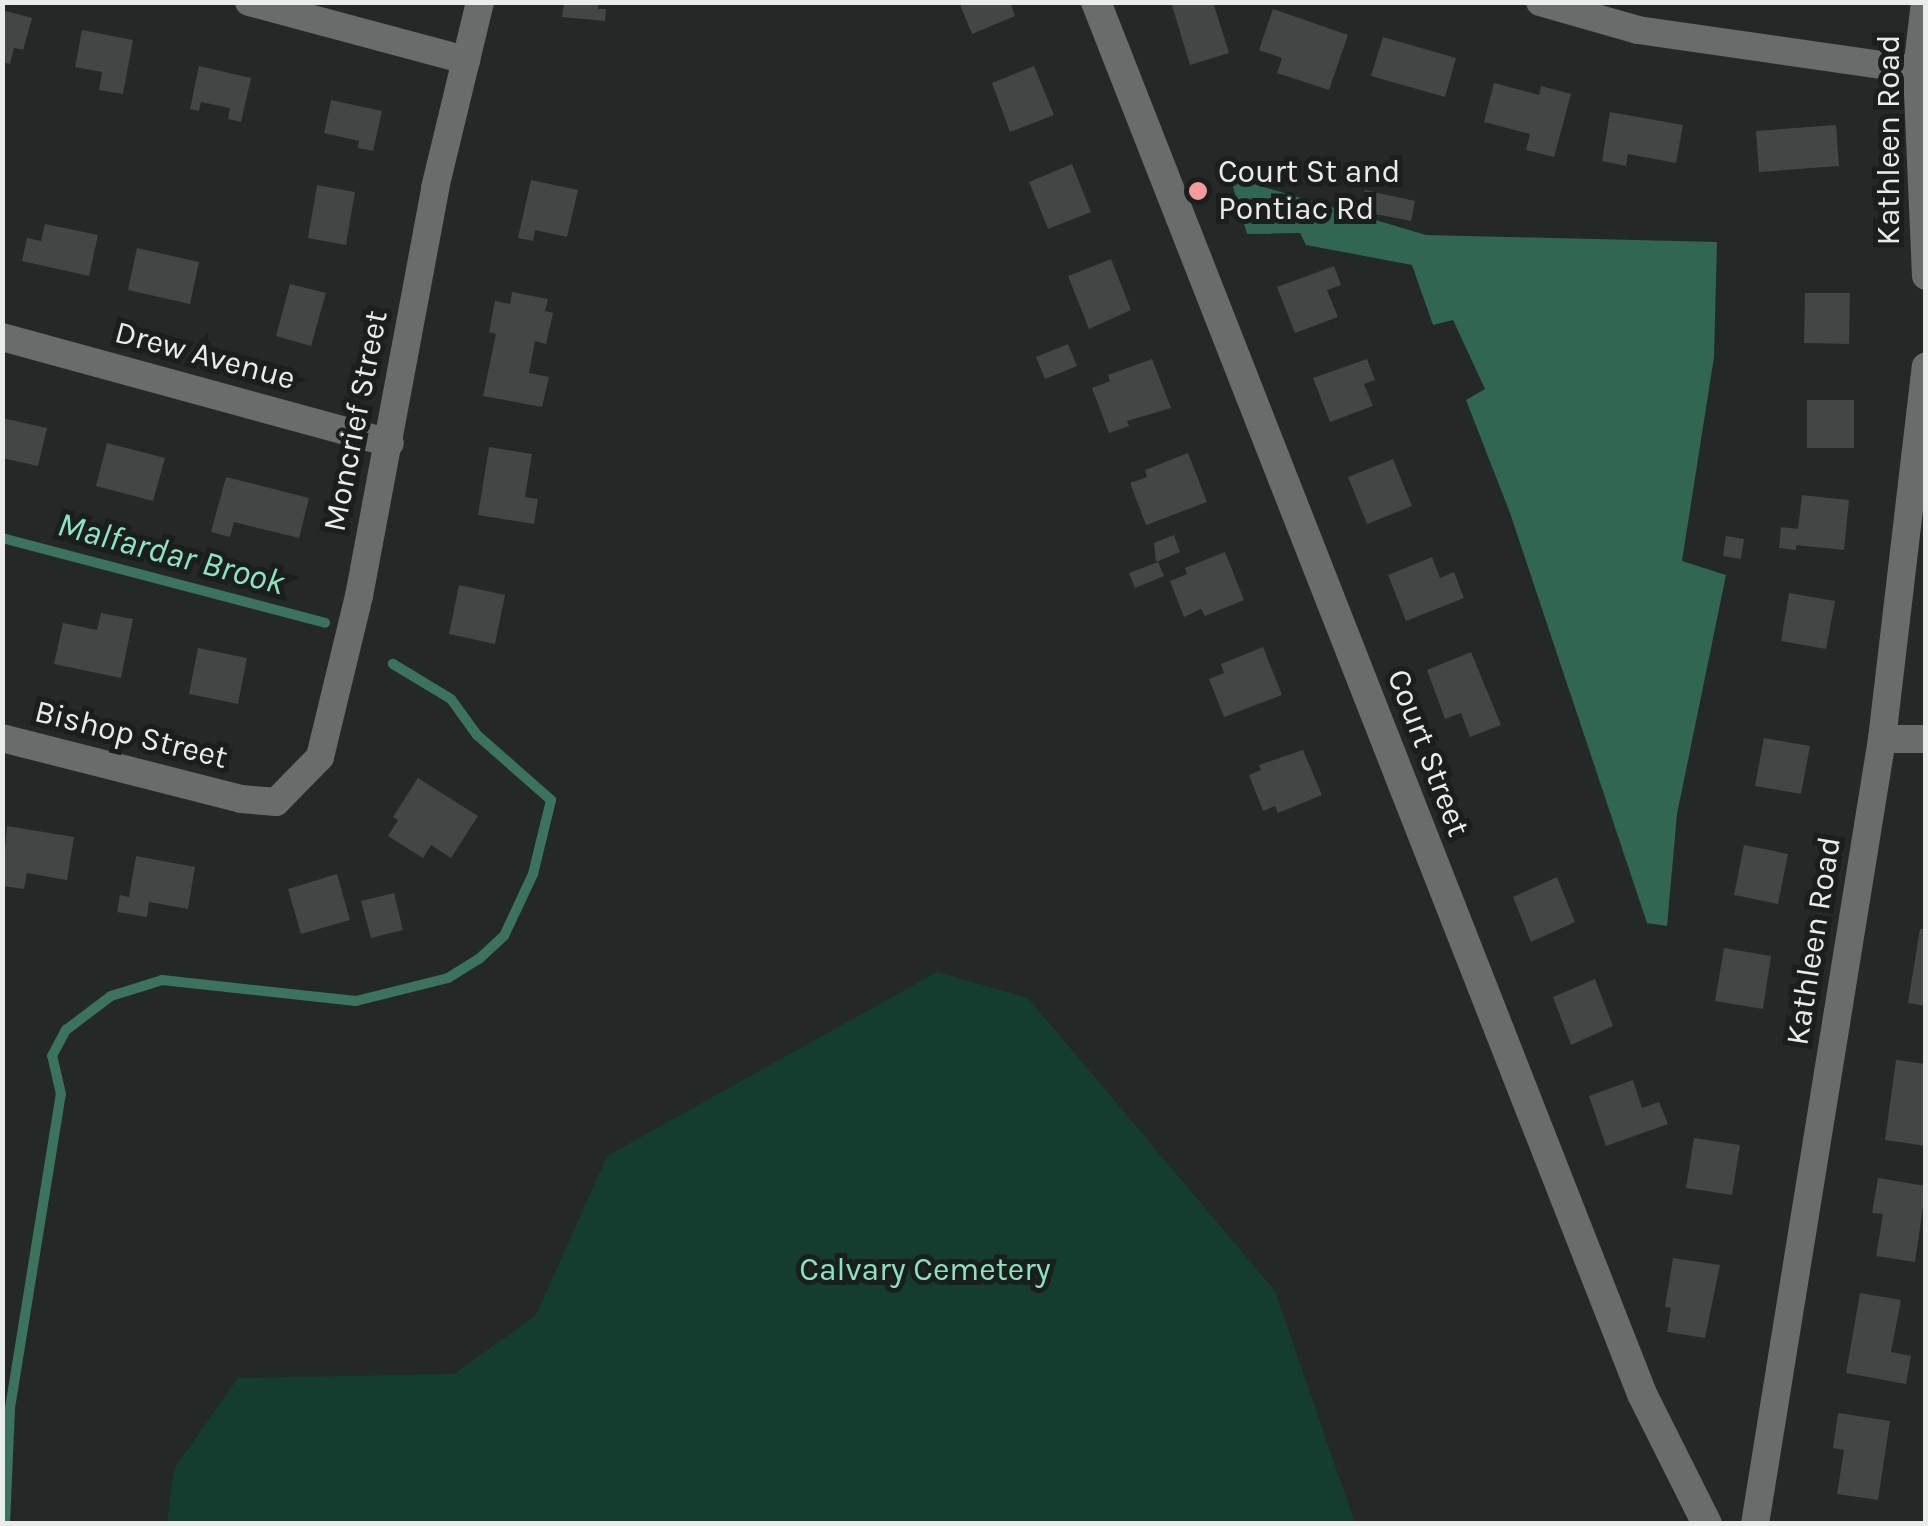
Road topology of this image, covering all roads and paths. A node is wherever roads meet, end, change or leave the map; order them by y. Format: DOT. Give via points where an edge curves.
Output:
graph roads {
  1 [pos="249,2"];
  2 [pos="480,2"];
  3 [pos="1096,2"];
  4 [pos="1540,2"];
  5 [pos="1925,2"];
  6 [pos="466,60"];
  7 [pos="1917,70"];
  8 [pos="1926,276"];
  9 [pos="2,337"];
  10 [pos="1926,367"];
  11 [pos="390,443"];
  12 [pos="2,738"];
  13 [pos="1882,739"];
  14 [pos="1926,740"];
  15 [pos="242,799"];
  16 [pos="1707,1524"];
  17 [pos="1755,1524"];
  1 -- 6 [label="street"];
  2 -- 6 [label="street, Moncrief Street"];
  3 -- 16 [label="street, Court Street" via="1642,1394"];
  4 -- 7 [label="street" via="1638,30"];
  5 -- 7 [label="street, Kathleen Road"];
  6 -- 11 [label="street, Moncrief Street" via="435,188"];
  7 -- 8 [label="street, Kathleen Road"];
  9 -- 11 [label="street, Drew Avenue"];
  10 -- 13 [label="street, Kathleen Road"];
  11 -- 15 [label="street, Moncrief Street" via="320,757 276,802"];
  12 -- 15 [label="street, Bishop Street"];
  13 -- 14 [label="street"];
  13 -- 17 [label="street, Kathleen Road"];
}
